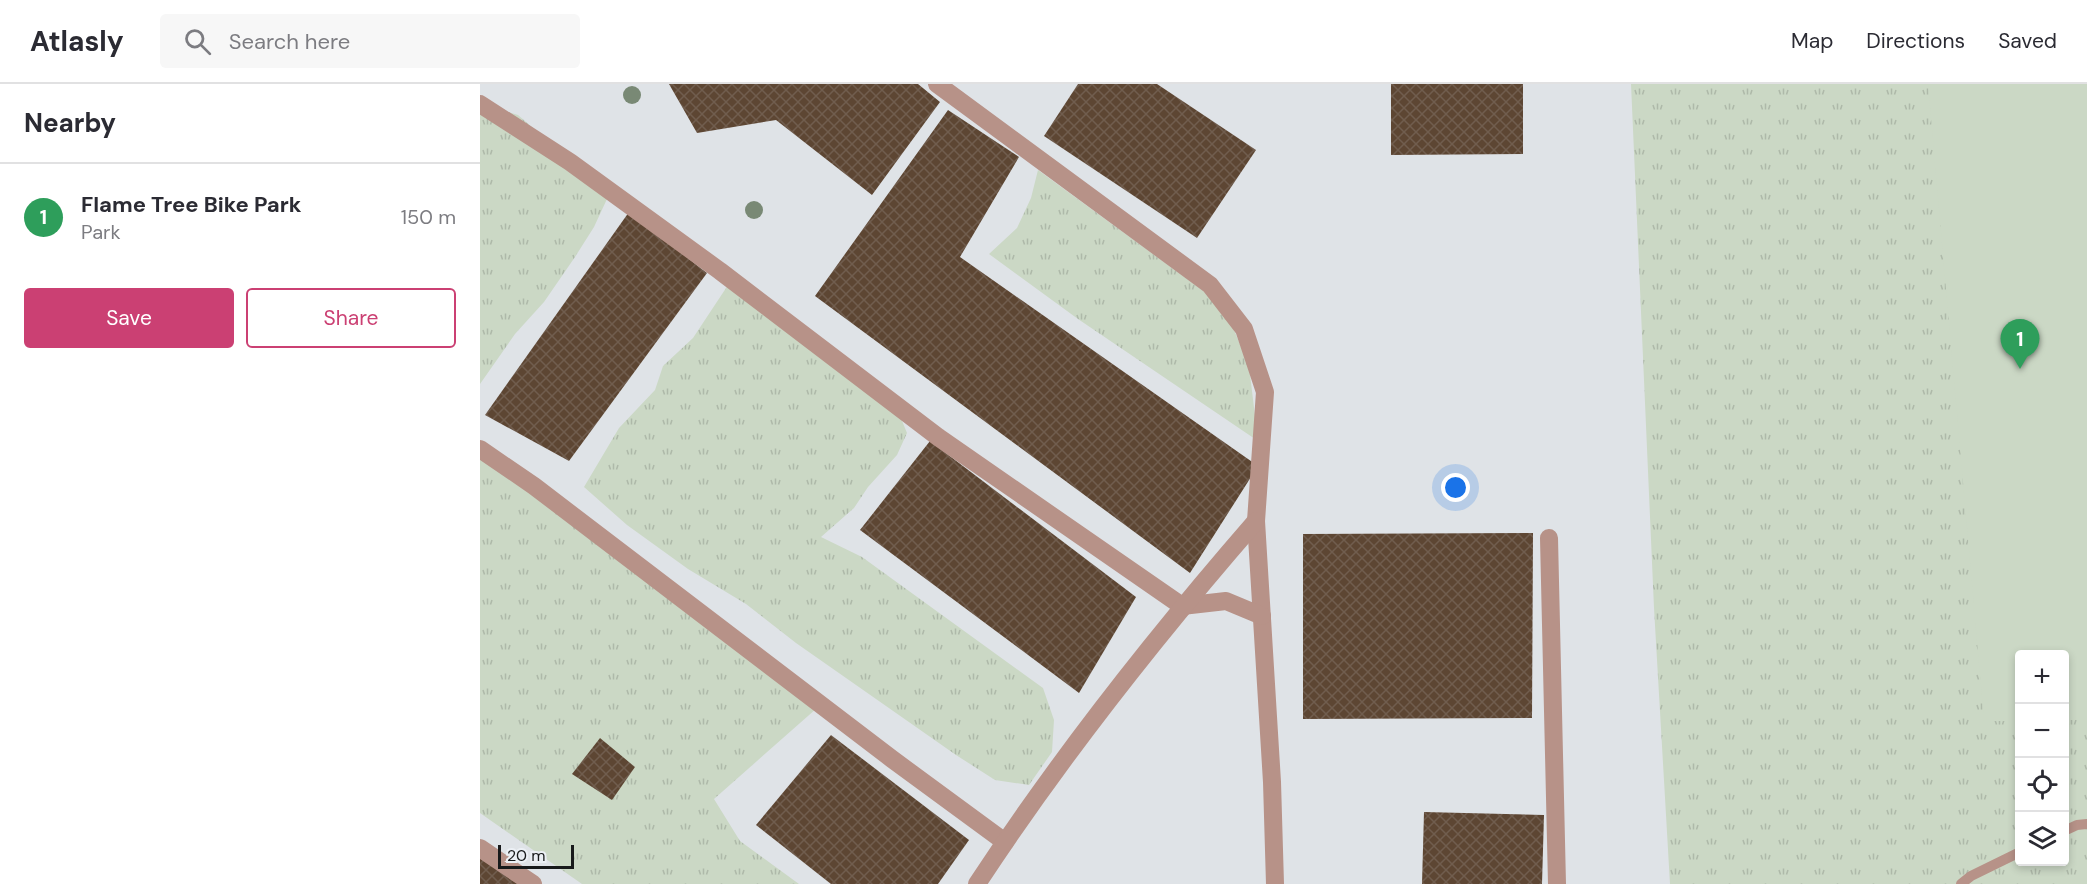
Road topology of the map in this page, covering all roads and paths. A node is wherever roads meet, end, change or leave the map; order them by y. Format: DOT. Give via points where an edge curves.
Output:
graph roads {
  1 [pos="937,84"];
  2 [pos="480,104"];
  3 [pos="480,449"];
  4 [pos="1256,521"];
  5 [pos="1549,538"];
  6 [pos="1182,606"];
  7 [pos="1262,616"];
  8 [pos="2087,824"];
  9 [pos="2069,829"];
  10 [pos="1005,842"];
  11 [pos="480,848"];
  12 [pos="2015,854"];
  13 [pos="533,884"];
  14 [pos="977,884"];
  15 [pos="1275,884"];
  16 [pos="1557,884"];
  17 [pos="1960,884"];
  1 -- 4 [label="street" via="1210,285 1244,329 1264,392"];
  2 -- 6 [label="street" via="579,169 938,437"];
  3 -- 10 [label="street"];
  4 -- 6 [label="street"];
  4 -- 7 [label="street"];
  5 -- 16 [label="street"];
  6 -- 7 [label="street" via="1226,601"];
  6 -- 10 [label="street"];
  7 -- 15 [label="street"];
  8 -- 9 [label="lane"];
  10 -- 14 [label="street"];
  11 -- 13 [label="street"];
  12 -- 17 [label="lane"];
}
